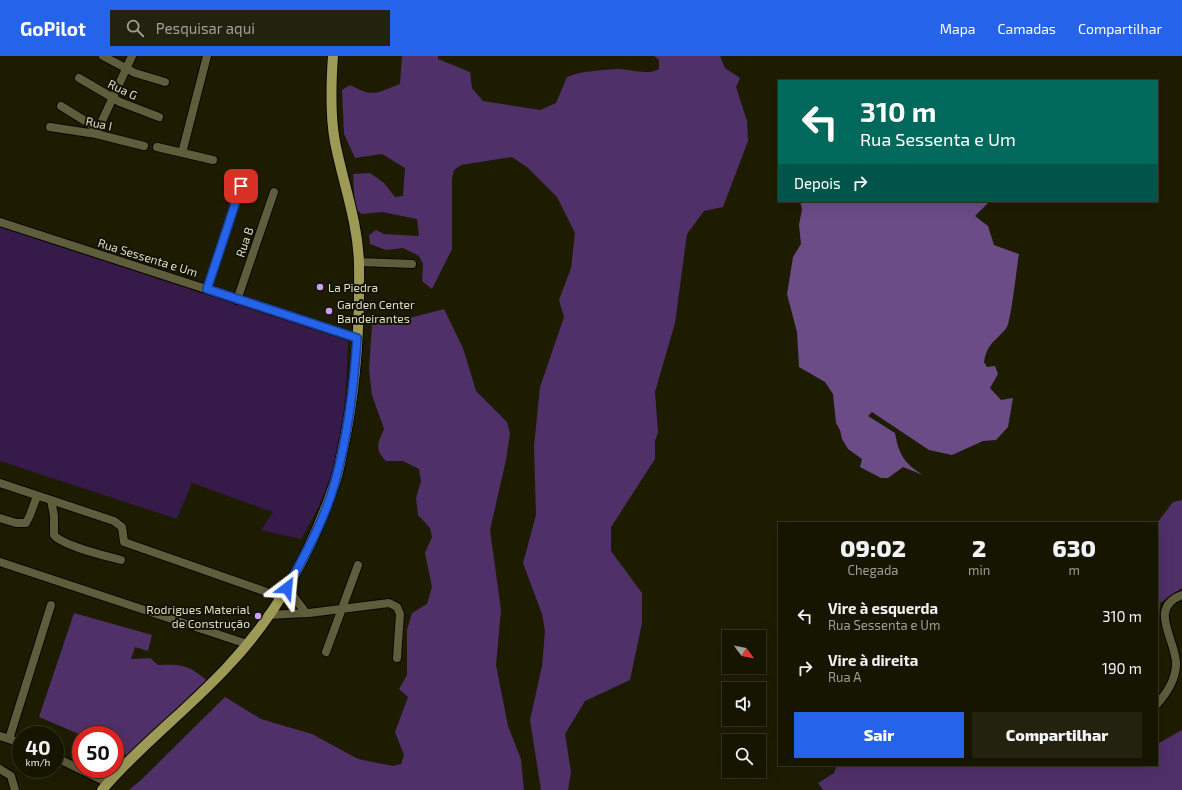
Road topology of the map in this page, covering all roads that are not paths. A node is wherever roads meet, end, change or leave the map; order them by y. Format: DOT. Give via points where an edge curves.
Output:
graph roads {
  1 [pos="102,56"];
  2 [pos="132,56"];
  3 [pos="207,56"];
  4 [pos="333,56"];
  5 [pos="126,69"];
  6 [pos="79,78"];
  7 [pos="165,82"];
  8 [pos="112,98"];
  9 [pos="61,106"];
  10 [pos="158,116"];
  11 [pos="50,127"];
  12 [pos="97,132"];
  13 [pos="144,146"];
  14 [pos="157,147"];
  15 [pos="182,153"];
  16 [pos="213,160"];
  17 [pos="241,186"];
  18 [pos="274,192"];
  19 [pos="0,222"];
  20 [pos="359,262"];
  21 [pos="412,264"];
  22 [pos="207,289"];
  23 [pos="237,300"];
  24 [pos="357,338"];
  25 [pos="0,483"];
  26 [pos="37,496"];
  27 [pos="50,500"];
  28 [pos="0,518"];
  29 [pos="120,560"];
  30 [pos="0,562"];
  31 [pos="358,565"];
  32 [pos="287,588"];
  33 [pos="1182,595"];
  34 [pos="281,597"];
  35 [pos="51,605"];
  36 [pos="342,609"];
  37 [pos="309,613"];
  38 [pos="268,615"];
  39 [pos="247,644"];
  40 [pos="326,652"];
  41 [pos="397,658"];
  42 [pos="1158,703"];
  43 [pos="0,736"];
  44 [pos="9,739"];
  45 [pos="12,740"];
  46 [pos="64,762"];
  47 [pos="0,769"];
  48 [pos="105,787"];
  49 [pos="14,790"];
  1 -- 5 [label="street"];
  2 -- 5 [label="street"];
  3 -- 15 [label="street"];
  4 -- 20 [label="main road" via="333,128 354,220"];
  5 -- 7 [label="street"];
  5 -- 8 [label="street"];
  6 -- 8 [label="street, Rua G"];
  8 -- 10 [label="street, Rua G"];
  8 -- 12 [label="street"];
  9 -- 12 [label="street"];
  11 -- 12 [label="street, Rua I"];
  12 -- 13 [label="street, Rua I"];
  14 -- 15 [label="street"];
  15 -- 16 [label="street"];
  17 -- 22 [label="street"];
  18 -- 23 [label="street, Rua B"];
  19 -- 22 [label="street, Rua Sessenta e Um"];
  20 -- 21 [label="street"];
  20 -- 24 [label="main road"];
  22 -- 23 [label="street, Rua Sessenta e Um"];
  23 -- 24 [label="street, Rua Sessenta e Um"];
  24 -- 32 [label="main road" via="349,416 335,483 311,544"];
  25 -- 26 [label="street"];
  26 -- 27 [label="street"];
  26 -- 28 [label="street" via="26,523"];
  27 -- 29 [label="street" via="56,538"];
  27 -- 34 [label="street" via="114,521 122,528 124,542"];
  30 -- 39 [label="street"];
  31 -- 36 [label="street"];
  32 -- 34 [label="main road"];
  32 -- 38 [label="street" via="306,613"];
  33 -- 42 [label="street" via="1171,601 1164,614 1176,665 1171,684"];
  34 -- 38 [label="main road"];
  35 -- 44 [label="street"];
  36 -- 37 [label="street"];
  36 -- 40 [label="street"];
  36 -- 41 [label="street" via="389,604 397,607 400,614"];
  38 -- 39 [label="main road"];
  39 -- 48 [label="main road" via="211,684"];
  43 -- 44 [label="street"];
  44 -- 45 [label="street"];
  46 -- 48 [label="street"];
  47 -- 49 [label="street" via="11,776"];
}
